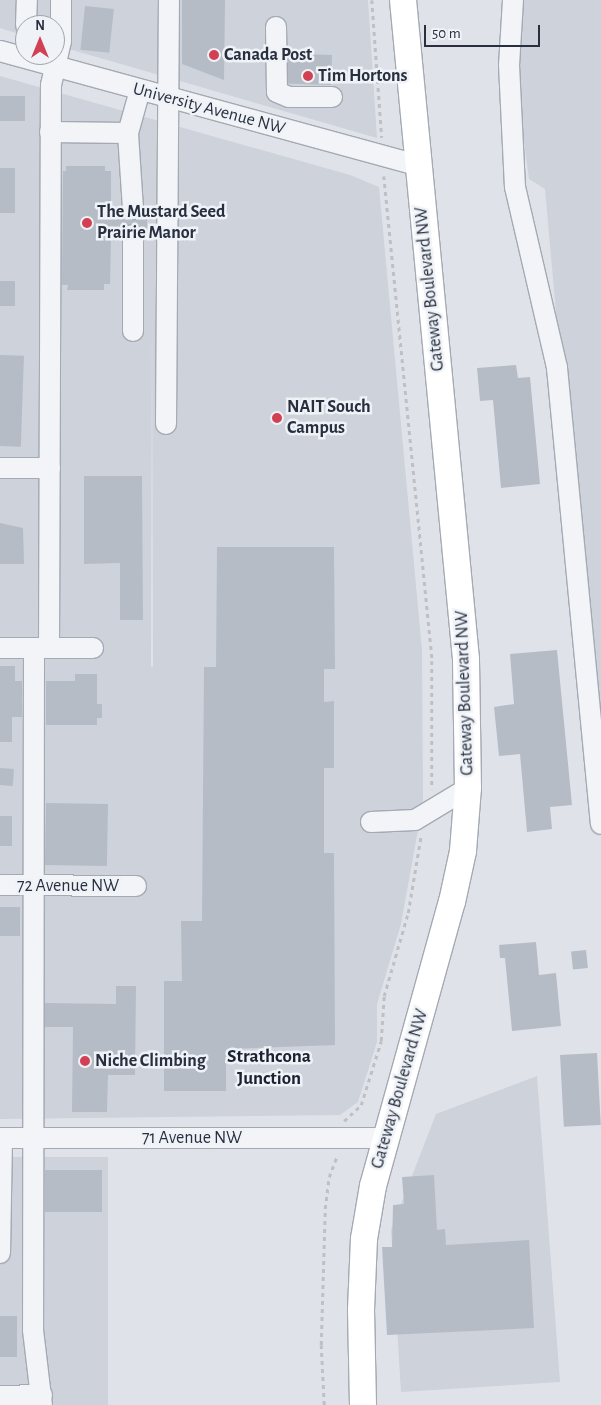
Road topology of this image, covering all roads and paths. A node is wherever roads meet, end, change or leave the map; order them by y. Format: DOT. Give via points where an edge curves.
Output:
graph roads {
  1 [pos="27,0"];
  2 [pos="60,0"];
  3 [pos="169,0"];
  4 [pos="372,0"];
  5 [pos="403,0"];
  6 [pos="513,0"];
  7 [pos="26,15"];
  8 [pos="276,27"];
  9 [pos="0,51"];
  10 [pos="15,55"];
  11 [pos="51,65"];
  12 [pos="55,66"];
  13 [pos="140,90"];
  14 [pos="332,97"];
  15 [pos="169,98"];
  16 [pos="50,132"];
  17 [pos="128,133"];
  18 [pos="382,139"];
  19 [pos="418,165"];
  20 [pos="384,176"];
  21 [pos="133,209"];
  22 [pos="133,235"];
  23 [pos="133,330"];
  24 [pos="166,424"];
  25 [pos="0,468"];
  26 [pos="50,468"];
  27 [pos="0,648"];
  28 [pos="42,648"];
  29 [pos="93,648"];
  30 [pos="468,788"];
  31 [pos="430,795"];
  32 [pos="371,822"];
  33 [pos="601,824"];
  34 [pos="422,832"];
  35 [pos="0,885"];
  36 [pos="34,885"];
  37 [pos="136,886"];
  38 [pos="344,1119"];
  39 [pos="34,1137"];
  40 [pos="1,1138"];
  41 [pos="384,1138"];
  42 [pos="337,1156"];
  43 [pos="1,1253"];
  44 [pos="34,1254"];
  45 [pos="0,1396"];
  46 [pos="42,1400"];
  47 [pos="324,1405"];
  48 [pos="363,1405"];
  1 -- 7 [label="street"];
  2 -- 12 [label="street" via="61,41"];
  3 -- 15 [label="street"];
  4 -- 18 [label="path"];
  5 -- 19 [label="main road, Gateway Boulevard NW"];
  6 -- 33 [label="street" via="509,65 515,187 557,368"];
  8 -- 14 [label="street" via="277,92 289,97"];
  9 -- 10 [label="street, University Avenue NW"];
  11 -- 12 [label="street, University Avenue NW"];
  12 -- 13 [label="street, University Avenue NW"];
  12 -- 16 [label="street" via="51,85"];
  13 -- 15 [label="street, University Avenue NW"];
  13 -- 17 [label="street"];
  15 -- 19 [label="street, University Avenue NW"];
  15 -- 24 [label="street"];
  16 -- 17 [label="street"];
  16 -- 26 [label="street"];
  17 -- 21 [label="street"];
  19 -- 30 [label="main road, Gateway Boulevard NW" via="466,658"];
  20 -- 31 [label="path" via="432,661"];
  22 -- 23 [label="street"];
  25 -- 26 [label="street"];
  26 -- 28 [label="street"];
  27 -- 28 [label="street"];
  28 -- 29 [label="street"];
  28 -- 36 [label="street"];
  30 -- 32 [label="street" via="415,820"];
  30 -- 41 [label="main road, Gateway Boulevard NW" via="463,851 452,902"];
  34 -- 38 [label="path" via="408,913 384,996 381,1041 361,1105"];
  35 -- 36 [label="street, 72 Avenue NW"];
  36 -- 37 [label="street, 72 Avenue NW"];
  36 -- 39 [label="street"];
  39 -- 40 [label="street, 71 Avenue NW"];
  39 -- 41 [label="street, 71 Avenue NW"];
  39 -- 44 [label="street"];
  40 -- 43 [label="street"];
  41 -- 48 [label="main road, Gateway Boulevard NW" via="364,1239 361,1310"];
  42 -- 47 [label="path" via="329,1177 325,1209 321,1330"];
  43 -- 44 [label="street"];
  44 -- 46 [label="street" via="33,1330"];
  45 -- 46 [label="street"];
}
